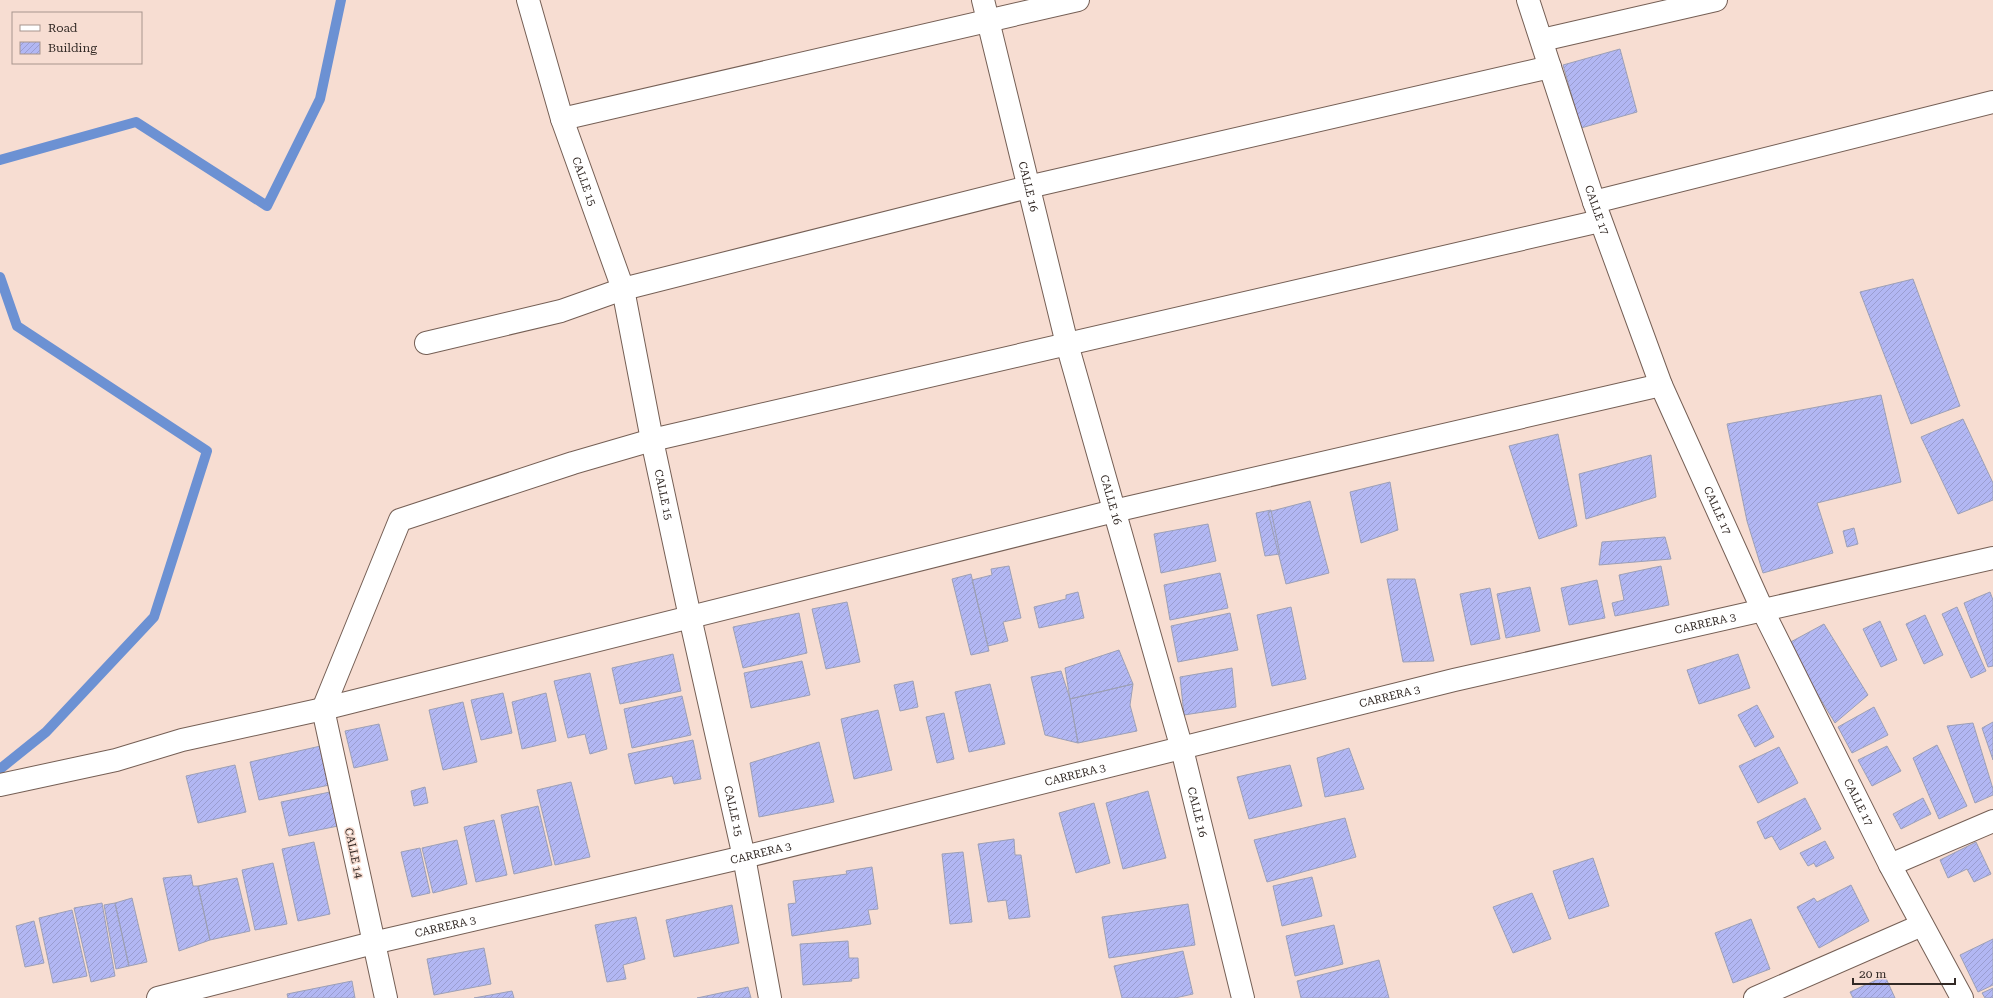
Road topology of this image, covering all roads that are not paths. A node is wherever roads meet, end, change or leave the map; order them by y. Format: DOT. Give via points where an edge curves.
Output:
graph roads {
  1 [pos="528,0"];
  2 [pos="982,0"];
  3 [pos="1078,0"];
  4 [pos="1528,0"];
  5 [pos="1716,0"];
  6 [pos="988,21"];
  7 [pos="1542,40"];
  8 [pos="1550,66"];
  9 [pos="1993,102"];
  10 [pos="562,119"];
  11 [pos="1028,187"];
  12 [pos="1597,212"];
  13 [pos="623,289"];
  14 [pos="426,343"];
  15 [pos="1067,344"];
  16 [pos="1661,385"];
  17 [pos="652,440"];
  18 [pos="1114,511"];
  19 [pos="1993,558"];
  20 [pos="1763,611"];
  21 [pos="690,617"];
  22 [pos="323,709"];
  23 [pos="1182,749"];
  24 [pos="0,785"];
  25 [pos="1993,821"];
  26 [pos="744,857"];
  27 [pos="1890,865"];
  28 [pos="1922,925"];
  29 [pos="373,943"];
  30 [pos="158,998"];
  31 [pos="386,998"];
  32 [pos="770,998"];
  33 [pos="1244,998"];
  34 [pos="1755,998"];
  35 [pos="1962,998"];
  1 -- 10 [label="street, CALLE 15"];
  2 -- 6 [label="street, CALLE 16"];
  3 -- 6 [label="street"];
  4 -- 7 [label="street, CALLE 17"];
  5 -- 7 [label="street"];
  6 -- 10 [label="street"];
  6 -- 11 [label="street, CALLE 16"];
  7 -- 8 [label="street, CALLE 17"];
  8 -- 11 [label="street"];
  8 -- 12 [label="street, CALLE 17"];
  9 -- 12 [label="street"];
  10 -- 13 [label="street, CALLE 15"];
  11 -- 13 [label="street"];
  11 -- 15 [label="street, CALLE 16"];
  12 -- 15 [label="street"];
  12 -- 16 [label="street, CALLE 17"];
  13 -- 14 [label="street" via="561,311"];
  13 -- 17 [label="street, CALLE 15"];
  15 -- 17 [label="street"];
  15 -- 18 [label="street, CALLE 16"];
  16 -- 18 [label="street"];
  16 -- 20 [label="street, CALLE 17"];
  17 -- 21 [label="street, CALLE 15"];
  17 -- 22 [label="street" via="400,520"];
  18 -- 21 [label="street"];
  18 -- 23 [label="street, CALLE 16"];
  19 -- 20 [label="street, CARRERA 3"];
  20 -- 23 [label="street, CARRERA 3" via="1454,680"];
  20 -- 27 [label="street, CALLE 17"];
  21 -- 22 [label="street"];
  21 -- 26 [label="street, CALLE 15"];
  22 -- 24 [label="street" via="182,740 116,760"];
  22 -- 29 [label="street, CALLE 14"];
  23 -- 26 [label="street, CARRERA 3"];
  23 -- 33 [label="street, CALLE 16"];
  25 -- 27 [label="street"];
  26 -- 29 [label="street, CARRERA 3"];
  26 -- 32 [label="street, CALLE 15"];
  27 -- 28 [label="street, CALLE 17"];
  28 -- 34 [label="street"];
  28 -- 35 [label="street, CALLE 17"];
  29 -- 30 [label="street, CARRERA 3"];
  29 -- 31 [label="street, CALLE 14"];
}
